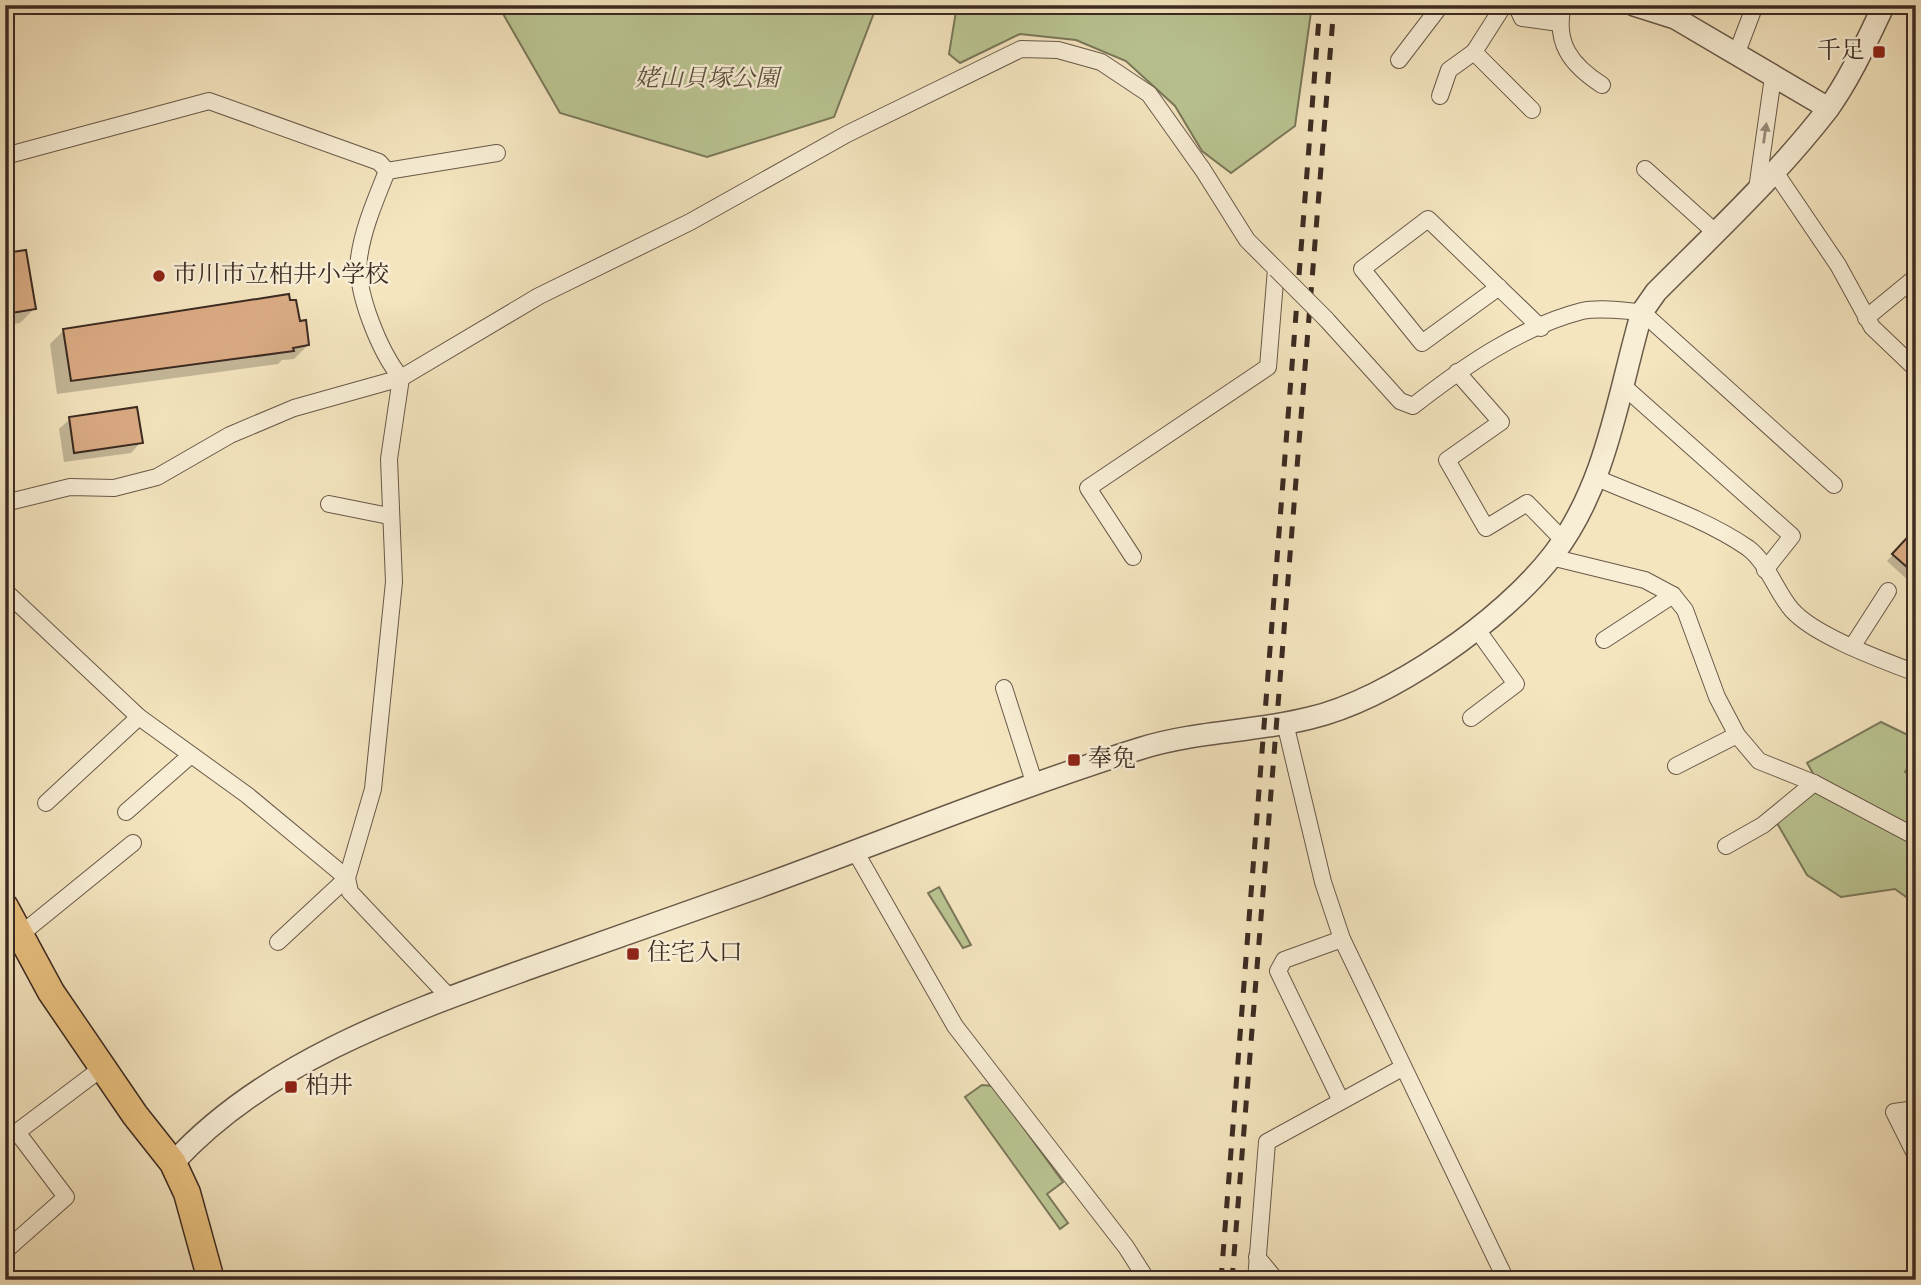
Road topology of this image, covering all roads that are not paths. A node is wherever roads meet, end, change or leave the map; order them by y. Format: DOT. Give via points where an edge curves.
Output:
graph roads {
  1 [pos="1441,5"];
  2 [pos="1504,5"];
  3 [pos="1516,5"];
  4 [pos="1563,5"];
  5 [pos="1633,5"];
  6 [pos="1755,5"];
  7 [pos="1884,5"];
  8 [pos="1559,23"];
  9 [pos="1474,52"];
  10 [pos="1736,55"];
  11 [pos="1399,60"];
  12 [pos="1773,76"];
  13 [pos="1602,85"];
  14 [pos="1440,96"];
  15 [pos="1828,108"];
  16 [pos="1532,110"];
  17 [pos="498,153"];
  18 [pos="5,156"];
  19 [pos="1645,169"];
  20 [pos="387,171"];
  21 [pos="1775,172"];
  22 [pos="1757,189"];
  23 [pos="1714,232"];
  24 [pos="1276,269"];
  25 [pos="1916,277"];
  26 [pos="1499,287"];
  27 [pos="1642,312"];
  28 [pos="1866,318"];
  29 [pos="1541,328"];
  30 [pos="1916,369"];
  31 [pos="1457,372"];
  32 [pos="401,378"];
  33 [pos="1621,384"];
  34 [pos="1597,478"];
  35 [pos="1834,485"];
  36 [pos="5,503"];
  37 [pos="329,504"];
  38 [pos="389,516"];
  39 [pos="1557,549"];
  40 [pos="1133,557"];
  41 [pos="1765,570"];
  42 [pos="5,591"];
  43 [pos="1888,591"];
  44 [pos="1673,595"];
  45 [pos="1476,628"];
  46 [pos="1604,640"];
  47 [pos="1853,647"];
  48 [pos="1916,673"];
  49 [pos="1003,688"];
  50 [pos="139,717"];
  51 [pos="1471,718"];
  52 [pos="1285,723"];
  53 [pos="1737,735"];
  54 [pos="191,755"];
  55 [pos="1676,766"];
  56 [pos="1814,783"];
  57 [pos="1035,785"];
  58 [pos="46,803"];
  59 [pos="126,813"];
  60 [pos="1916,838"];
  61 [pos="133,843"];
  62 [pos="1726,846"];
  63 [pos="855,851"];
  64 [pos="347,878"];
  65 [pos="5,907"];
  66 [pos="1342,939"];
  67 [pos="13,942"];
  68 [pos="278,942"];
  69 [pos="449,998"];
  70 [pos="102,1068"];
  71 [pos="1402,1068"];
  72 [pos="1341,1101"];
  73 [pos="1916,1109"];
  74 [pos="1916,1156"];
  75 [pos="173,1163"];
  76 [pos="5,1251"];
  77 [pos="1257,1257"];
  78 [pos="211,1280"];
  79 [pos="1147,1280"];
  80 [pos="1256,1280"];
  81 [pos="1276,1280"];
  82 [pos="1506,1280"];
  1 -- 11 [label="street"];
  2 -- 9 [label="street"];
  3 -- 8 [label="street" via="1522,18"];
  4 -- 8 [label="street"];
  5 -- 10 [label="street" via="1675,18"];
  6 -- 10 [label="street"];
  7 -- 15 [label="street"];
  8 -- 13 [label="street" via="1567,54 1579,71"];
  9 -- 14 [label="street" via="1449,70"];
  9 -- 16 [label="street"];
  10 -- 12 [label="street"];
  12 -- 15 [label="street"];
  22 -- 12 [label="street, one-way"];
  15 -- 21 [label="street"];
  17 -- 20 [label="street"];
  18 -- 20 [label="street" via="209,101 379,162"];
  19 -- 23 [label="street"];
  20 -- 32 [label="street" via="359,260 365,303 387,361"];
  21 -- 22 [label="street"];
  21 -- 28 [label="street" via="1838,265"];
  22 -- 23 [label="street"];
  23 -- 27 [label="street"];
  24 -- 31 [label="street, bridge" via="1400,401 1413,406"];
  24 -- 32 [label="street" via="1247,240 1149,94 1101,62 1058,50 1021,49 847,134 690,222 539,296"];
  24 -- 40 [label="street" via="1268,367 1088,488"];
  25 -- 28 [label="street"];
  26 -- 26 [label="street" via="1428,219 1362,269 1422,343"];
  26 -- 29 [label="street"];
  27 -- 29 [label="street" via="1584,310"];
  27 -- 33 [label="street"];
  27 -- 35 [label="street"];
  28 -- 30 [label="street"];
  29 -- 31 [label="street"];
  31 -- 39 [label="street" via="1501,422 1447,460 1486,528 1527,503"];
  32 -- 36 [label="street" via="294,408 230,435 157,477 114,488 70,487"];
  32 -- 38 [label="street" via="390,459"];
  33 -- 34 [label="street"];
  33 -- 41 [label="street" via="1792,536"];
  34 -- 39 [label="street"];
  34 -- 41 [label="street" via="1709,526 1750,550"];
  37 -- 38 [label="street"];
  38 -- 64 [label="street" via="394,582 373,789"];
  39 -- 44 [label="street" via="1645,580"];
  39 -- 45 [label="street"];
  41 -- 47 [label="street" via="1792,610"];
  42 -- 50 [label="street"];
  43 -- 47 [label="street"];
  44 -- 46 [label="street"];
  44 -- 53 [label="street" via="1685,610 1717,697"];
  45 -- 51 [label="street" via="1516,684"];
  45 -- 52 [label="street" via="1409,674 1342,710"];
  47 -- 48 [label="street"];
  49 -- 57 [label="street"];
  50 -- 54 [label="street"];
  50 -- 58 [label="street"];
  52 -- 57 [label="street" via="1147,746"];
  52 -- 66 [label="street" via="1323,882"];
  53 -- 55 [label="street"];
  53 -- 56 [label="street" via="1759,761"];
  54 -- 59 [label="street"];
  54 -- 64 [label="street"];
  56 -- 60 [label="street"];
  56 -- 62 [label="street" via="1763,825"];
  57 -- 63 [label="street"];
  61 -- 67 [label="street"];
  63 -- 69 [label="street"];
  63 -- 79 [label="street" via="955,1026"];
  64 -- 68 [label="street"];
  64 -- 69 [label="street" via="350,892"];
  65 -- 67 [label="main road"];
  66 -- 71 [label="street"];
  66 -- 72 [label="street" via="1284,960 1278,971"];
  67 -- 70 [label="main road"];
  69 -- 75 [label="street" via="324,1053 271,1082 202,1132"];
  70 -- 75 [label="main road"];
  70 -- 76 [label="street" via="17,1132 66,1197"];
  71 -- 72 [label="street"];
  71 -- 82 [label="street"];
  72 -- 77 [label="street" via="1267,1142"];
  73 -- 74 [label="street" via="1894,1112"];
  75 -- 78 [label="main road" via="187,1194"];
  77 -- 80 [label="street"];
  77 -- 81 [label="street"];
}
